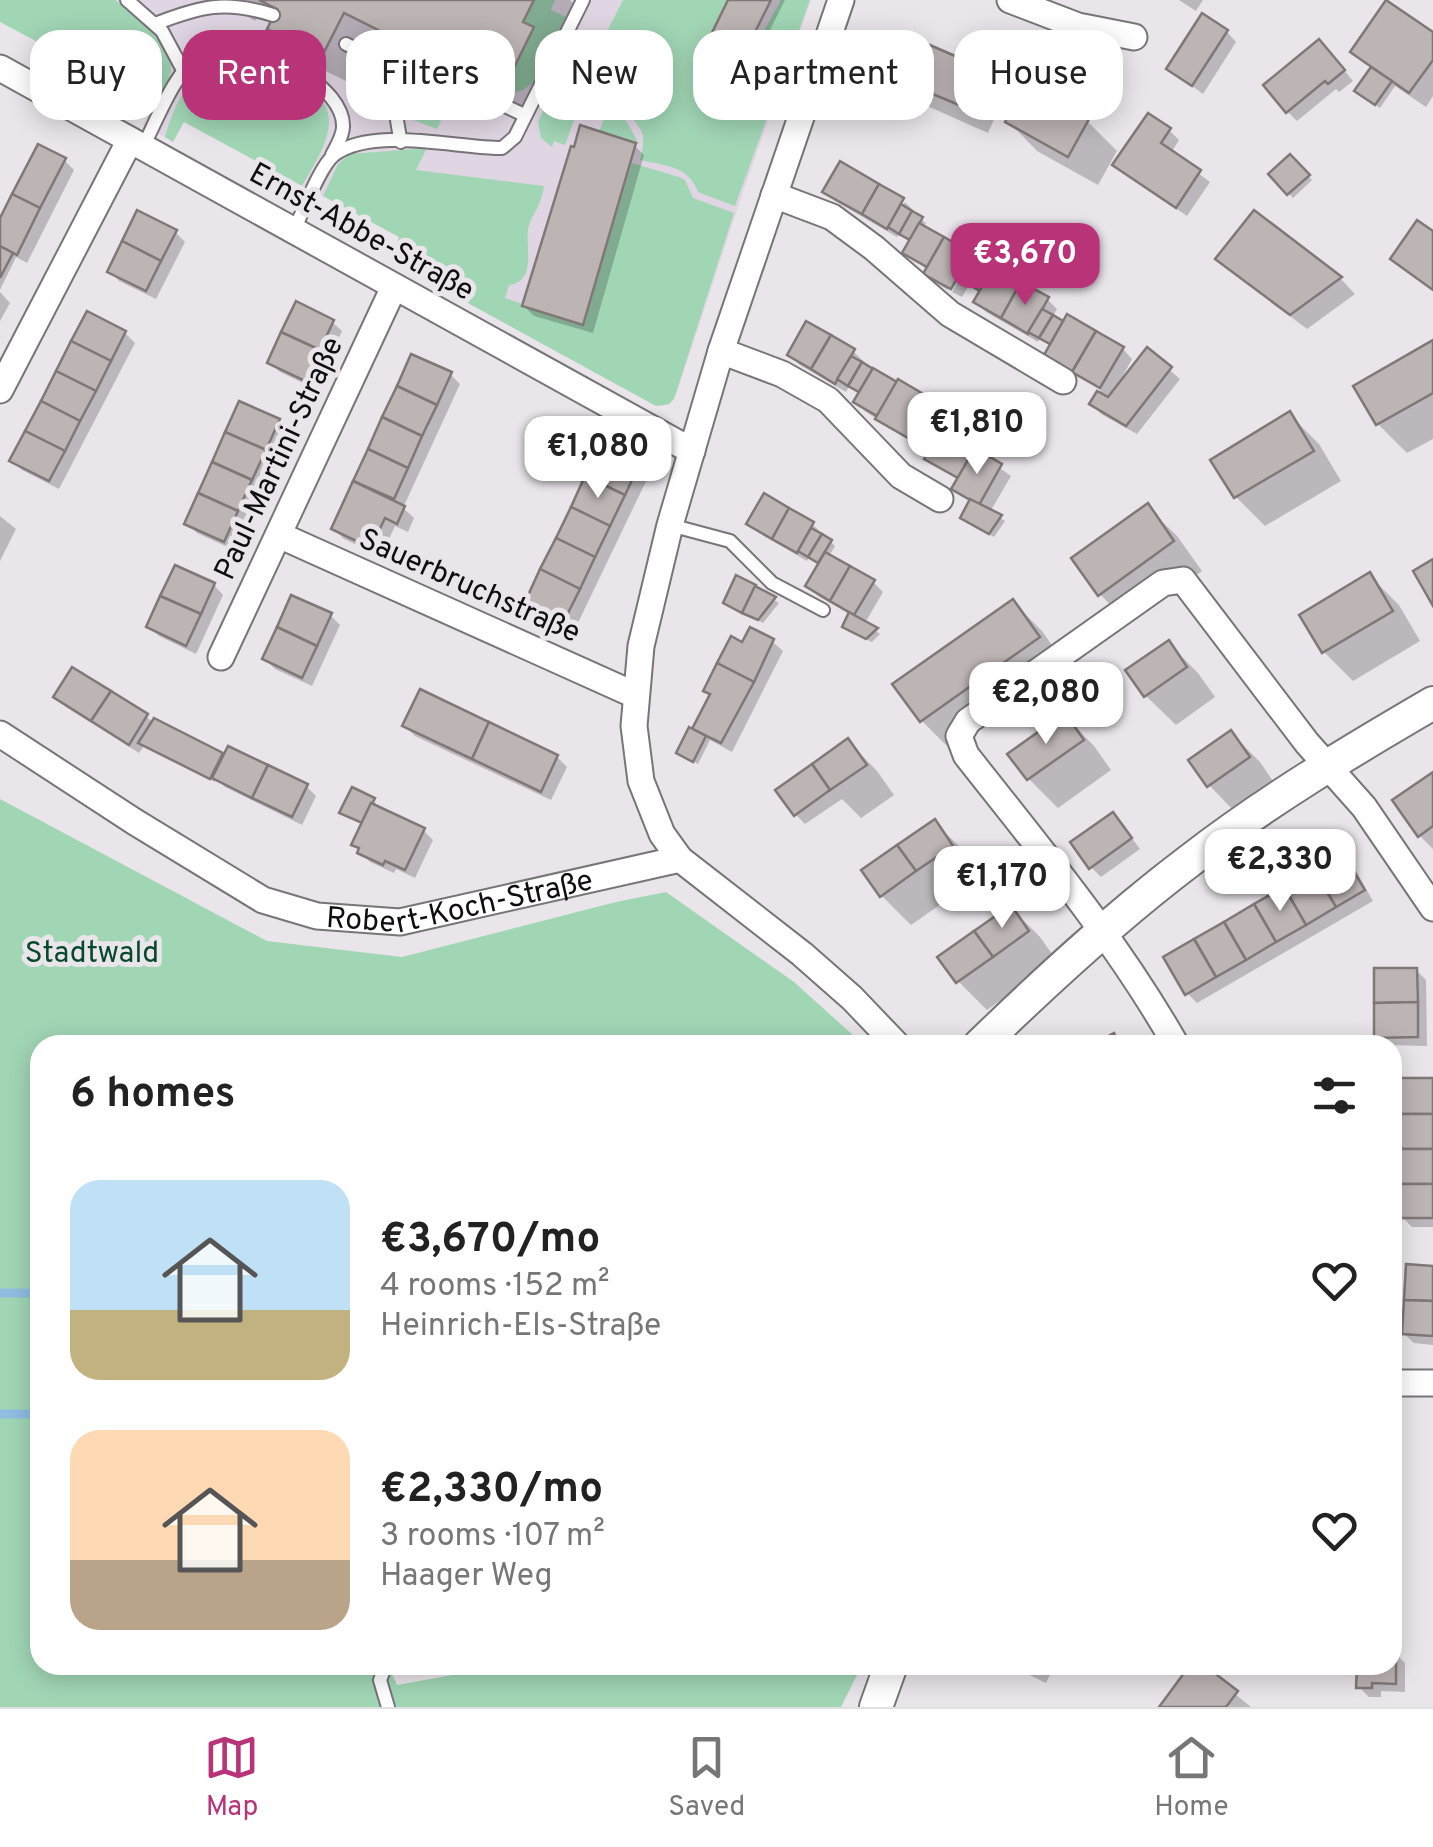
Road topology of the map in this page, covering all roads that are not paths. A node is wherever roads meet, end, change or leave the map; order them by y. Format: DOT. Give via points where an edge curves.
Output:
graph roads {
  1 [pos="127,0"];
  2 [pos="582,0"];
  3 [pos="841,0"];
  4 [pos="1010,0"];
  5 [pos="274,15"];
  6 [pos="155,24"];
  7 [pos="1134,37"];
  8 [pos="0,68"];
  9 [pos="182,68"];
  10 [pos="182,75"];
  11 [pos="326,88"];
  12 [pos="515,111"];
  13 [pos="524,115"];
  14 [pos="396,120"];
  15 [pos="401,142"];
  16 [pos="136,144"];
  17 [pos="331,157"];
  18 [pos="774,195"];
  19 [pos="294,230"];
  20 [pos="394,287"];
  21 [pos="722,351"];
  22 [pos="1062,381"];
  23 [pos="0,390"];
  24 [pos="692,451"];
  25 [pos="940,499"];
  26 [pos="670,525"];
  27 [pos="279,534"];
  28 [pos="823,610"];
  29 [pos="222,658"];
  30 [pos="635,695"];
  31 [pos="1433,703"];
  32 [pos="0,734"];
  33 [pos="1327,765"];
  34 [pos="680,858"];
  35 [pos="1433,908"];
  36 [pos="1104,931"];
  37 [pos="887,1035"];
  38 [pos="991,1035"];
  39 [pos="1170,1035"];
  40 [pos="1433,1382"];
  41 [pos="1402,1383"];
  42 [pos="382,1675"];
  43 [pos="887,1675"];
  44 [pos="388,1707"];
  45 [pos="876,1707"];
  1 -- 6 [label="lane"];
  2 -- 13 [label="lane"];
  3 -- 18 [label="street"];
  4 -- 7 [label="street" via="1078,26"];
  5 -- 6 [label="lane" via="218,4"];
  6 -- 9 [label="lane"];
  8 -- 16 [label="street, Ernst-Abbe-Straße"];
  10 -- 16 [label="lane"];
  11 -- 17 [label="lane" via="344,126"];
  12 -- 13 [label="lane"];
  13 -- 15 [label="lane" via="515,138 502,148"];
  14 -- 15 [label="lane"];
  15 -- 17 [label="lane" via="354,145"];
  16 -- 19 [label="street, Ernst-Abbe-Straße"];
  16 -- 23 [label="street"];
  17 -- 19 [label="lane"];
  18 -- 21 [label="street"];
  18 -- 22 [label="street" via="832,217 950,314"];
  19 -- 20 [label="street, Ernst-Abbe-Straße"];
  20 -- 24 [label="street, Ernst-Abbe-Straße"];
  20 -- 27 [label="street, Paul-Martini-Straße"];
  21 -- 24 [label="street"];
  21 -- 25 [label="street" via="828,400 901,476"];
  24 -- 26 [label="street"];
  26 -- 28 [label="lane" via="730,540 772,582"];
  26 -- 30 [label="street"];
  27 -- 29 [label="street, Paul-Martini-Straße"];
  27 -- 30 [label="street, Sauerbruchstraße"];
  30 -- 34 [label="street" via="642,781 662,834"];
  31 -- 33 [label="street"];
  32 -- 34 [label="street, Robert-Koch-Straße" via="262,900 317,916 400,922"];
  33 -- 35 [label="street" via="1364,806"];
  33 -- 36 [label="street" via="1189,861"];
  33 -- 36 [label="street" via="1183,580 1162,583 968,721 959,736 966,755"];
  34 -- 37 [label="street" via="802,954"];
  36 -- 38 [label="street"];
  36 -- 39 [label="street"];
  40 -- 41 [label="street"];
  42 -- 44 [label="lane"];
  43 -- 45 [label="street"];
}
